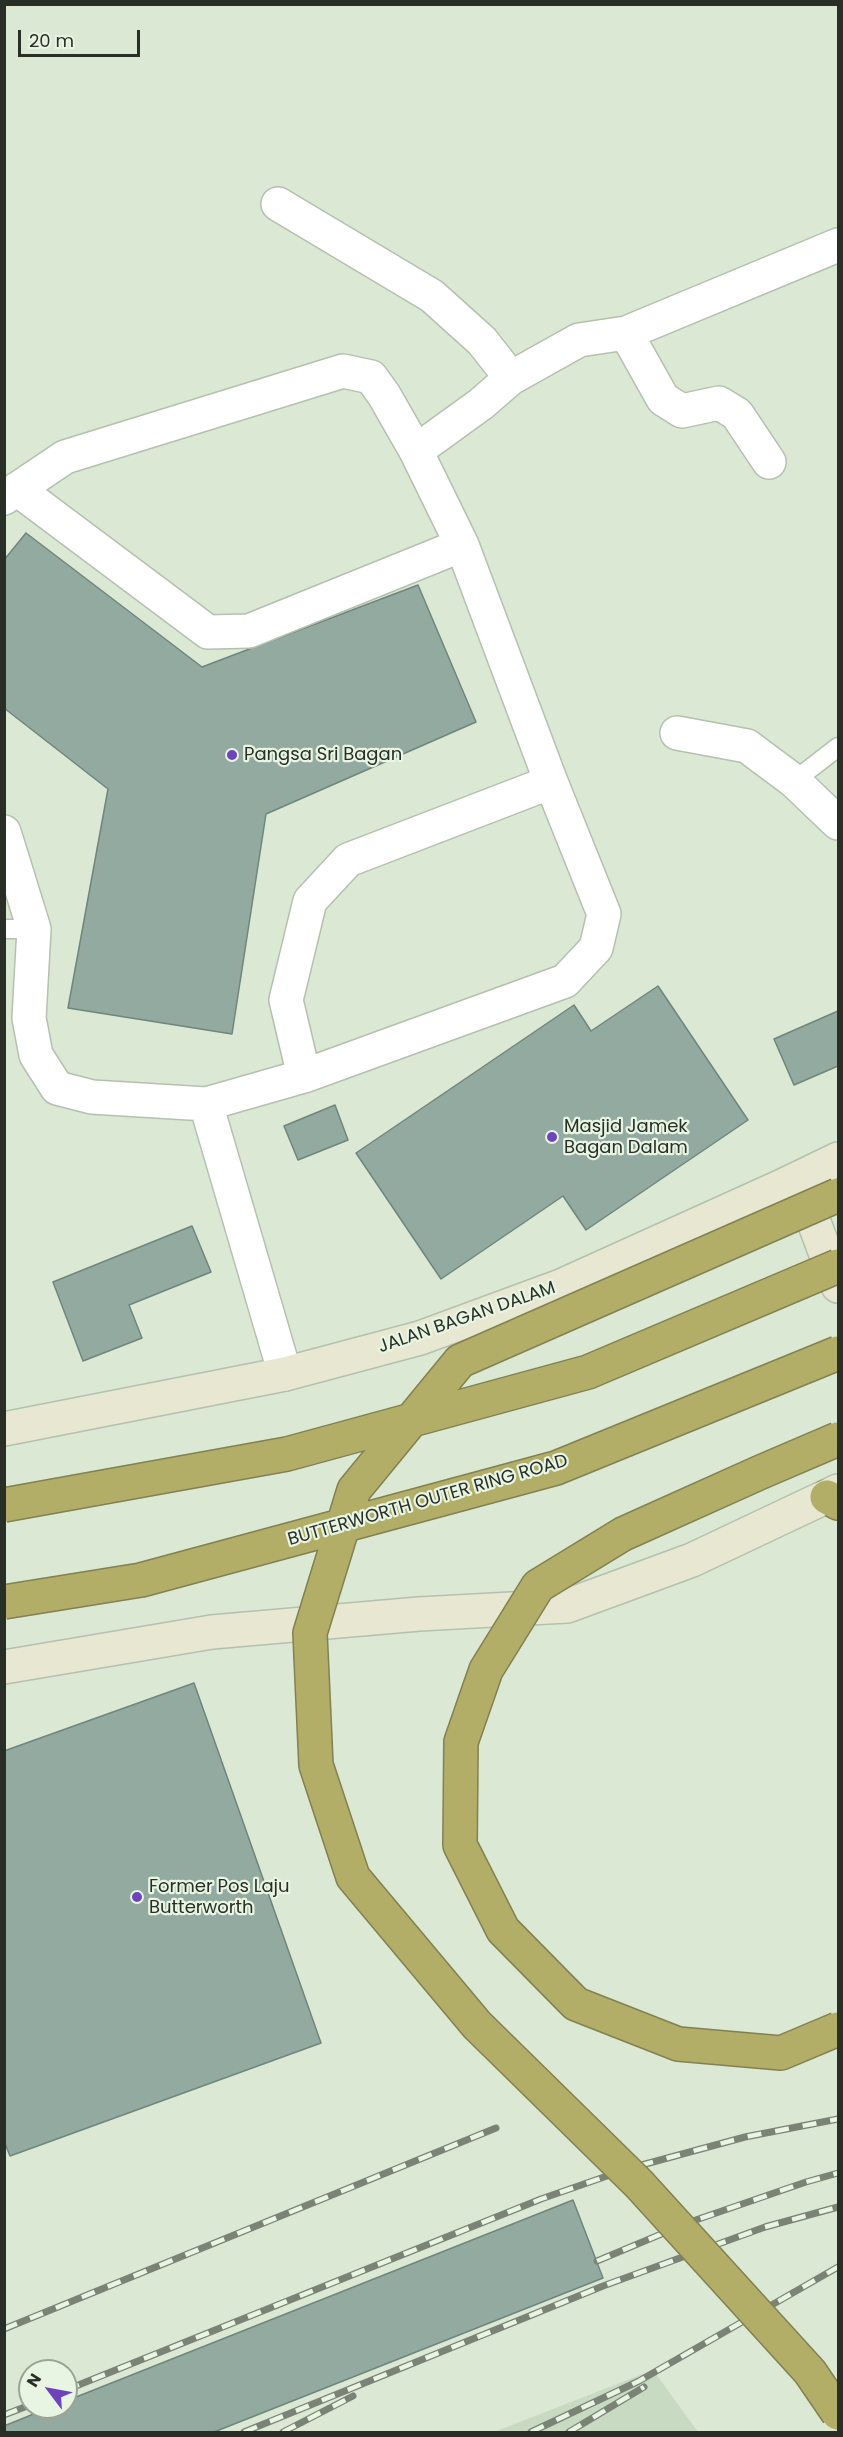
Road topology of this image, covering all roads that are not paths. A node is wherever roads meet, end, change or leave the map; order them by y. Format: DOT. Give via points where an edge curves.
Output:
graph roads {
  1 [pos="278,204"];
  2 [pos="838,245"];
  3 [pos="626,333"];
  4 [pos="511,378"];
  5 [pos="416,451"];
  6 [pos="769,462"];
  7 [pos="11,494"];
  8 [pos="462,544"];
  9 [pos="677,733"];
  10 [pos="838,747"];
  11 [pos="794,781"];
  12 [pos="551,782"];
  13 [pos="838,823"];
  14 [pos="4,832"];
  15 [pos="19,929"];
  16 [pos="17,1019"];
  17 [pos="304,1076"];
  18 [pos="206,1104"];
  19 [pos="838,1159"];
  20 [pos="780,1188"];
  21 [pos="838,1195"];
  22 [pos="838,1266"];
  23 [pos="838,1287"];
  24 [pos="838,1353"];
  25 [pos="285,1374"];
  26 [pos="4,1429"];
  27 [pos="838,1440"];
  28 [pos="835,1497"];
  29 [pos="4,1505"];
  30 [pos="4,1602"];
  31 [pos="4,1667"];
  32 [pos="838,2029"];
  33 [pos="838,2413"];
  1 -- 4 [label="street" via="432,296 482,341"];
  2 -- 3 [label="street"];
  3 -- 4 [label="street" via="579,340"];
  3 -- 6 [label="street" via="663,399 682,411 719,403 737,414"];
  4 -- 5 [label="street"];
  5 -- 7 [label="street" via="371,377 343,370 65,457"];
  5 -- 8 [label="street"];
  7 -- 8 [label="street" via="208,632 249,631"];
  8 -- 12 [label="street"];
  9 -- 11 [label="street" via="747,746"];
  10 -- 11 [label="lane"];
  11 -- 13 [label="street"];
  12 -- 17 [label="street" via="348,860 310,901 286,1000"];
  12 -- 17 [label="street" via="604,914 596,948 565,981"];
  14 -- 15 [label="street"];
  15 -- 16 [label="street"];
  16 -- 18 [label="street" via="57,1088 92,1097"];
  17 -- 18 [label="street"];
  18 -- 25 [label="street"];
  19 -- 20 [label="street, JALAN BAGAN DALAM"];
  20 -- 23 [label="street" via="797,1196 812,1217"];
  20 -- 25 [label="street, JALAN BAGAN DALAM" via="561,1286 420,1338"];
  21 -- 33 [label="highway, bridge" via="460,1361 354,1490 310,1634 316,1765 353,1877 477,2025 639,2184 810,2372"];
  22 -- 29 [label="highway, bridge" via="588,1372 287,1455"];
  24 -- 30 [label="highway, BUTTERWORTH OUTER RING ROAD, bridge" via="556,1468 141,1580"];
  25 -- 26 [label="street, JALAN BAGAN DALAM"];
  27 -- 32 [label="highway, bridge" via="623,1534 538,1586 486,1670 461,1742 460,1834 460,1845 503,1930 576,2004 678,2044 781,2053"];
  28 -- 31 [label="street" via="692,1560 567,1606 212,1632"];
}
